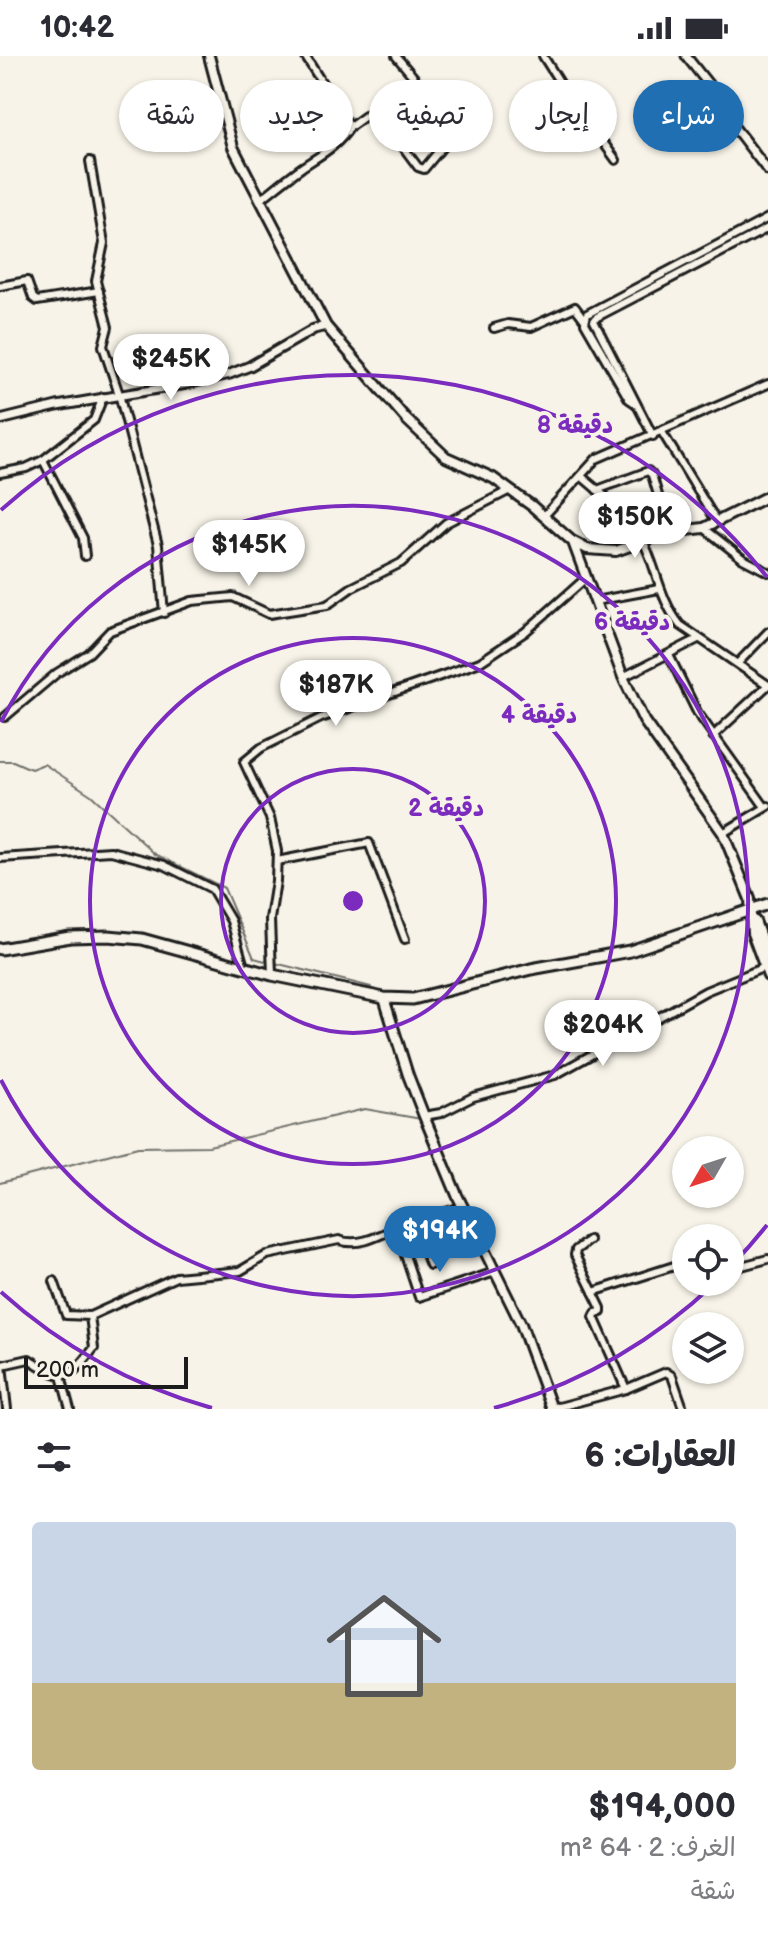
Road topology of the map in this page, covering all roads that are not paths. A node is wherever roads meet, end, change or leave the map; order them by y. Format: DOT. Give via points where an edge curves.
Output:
graph roads {
  1 [pos="209,56"];
  2 [pos="305,56"];
  3 [pos="396,56"];
  4 [pos="543,56"];
  5 [pos="686,56"];
  6 [pos="320,80"];
  7 [pos="353,125"];
  8 [pos="326,152"];
  9 [pos="616,160"];
  10 [pos="90,161"];
  11 [pos="768,171"];
  12 [pos="260,200"];
  13 [pos="768,218"];
  14 [pos="768,228"];
  15 [pos="0,286"];
  16 [pos="99,291"];
  17 [pos="584,319"];
  18 [pos="326,326"];
  19 [pos="494,328"];
  20 [pos="768,384"];
  21 [pos="119,394"];
  22 [pos="103,397"];
  23 [pos="635,403"];
  24 [pos="0,420"];
  25 [pos="662,432"];
  26 [pos="653,436"];
  27 [pos="43,460"];
  28 [pos="0,473"];
  29 [pos="581,476"];
  30 [pos="510,490"];
  31 [pos="597,490"];
  32 [pos="768,496"];
  33 [pos="544,516"];
  34 [pos="717,522"];
  35 [pos="704,528"];
  36 [pos="669,532"];
  37 [pos="643,540"];
  38 [pos="573,542"];
  39 [pos="85,556"];
  40 [pos="768,572"];
  41 [pos="586,578"];
  42 [pos="659,589"];
  43 [pos="595,601"];
  44 [pos="164,613"];
  45 [pos="768,632"];
  46 [pos="698,639"];
  47 [pos="669,655"];
  48 [pos="738,663"];
  49 [pos="623,677"];
  50 [pos="768,685"];
  51 [pos="5,717"];
  52 [pos="713,736"];
  53 [pos="766,806"];
  54 [pos="723,833"];
  55 [pos="0,858"];
  56 [pos="277,861"];
  57 [pos="767,902"];
  58 [pos="751,909"];
  59 [pos="405,939"];
  60 [pos="0,949"];
  61 [pos="768,957"];
  62 [pos="244,967"];
  63 [pos="766,972"];
  64 [pos="272,975"];
  65 [pos="384,998"];
  66 [pos="424,1116"];
  67 [pos="463,1206"];
  68 [pos="589,1240"];
  69 [pos="401,1243"];
  70 [pos="404,1251"];
  71 [pos="768,1259"];
  72 [pos="430,1265"];
  73 [pos="744,1265"];
  74 [pos="672,1267"];
  75 [pos="495,1272"];
  76 [pos="54,1281"];
  77 [pos="593,1292"];
  78 [pos="90,1316"];
  79 [pos="61,1376"];
  80 [pos="626,1389"];
  81 [pos="682,1405"];
  82 [pos="552,1408"];
  83 [pos="7,1409"];
  84 [pos="70,1409"];
  1 -- 12 [label="main road" via="233,147"];
  2 -- 6 [label="street"];
  3 -- 7 [label="street" via="457,129 424,169 375,109"];
  4 -- 9 [label="street"];
  5 -- 11 [label="street"];
  8 -- 12 [label="street"];
  10 -- 16 [label="street" via="104,243 96,281"];
  12 -- 18 [label="main road"];
  13 -- 17 [label="street"];
  14 -- 23 [label="street" via="597,317 595,326"];
  15 -- 16 [label="street" via="27,281 37,301"];
  16 -- 21 [label="street" via="108,327 103,346"];
  17 -- 19 [label="street" via="575,307 531,327"];
  17 -- 23 [label="street"];
  18 -- 21 [label="street" via="230,374"];
  18 -- 30 [label="main road" via="446,457"];
  20 -- 25 [label="street"];
  21 -- 22 [label="street"];
  21 -- 44 [label="street" via="158,545"];
  22 -- 24 [label="street"];
  22 -- 27 [label="street" via="94,420"];
  23 -- 26 [label="street"];
  25 -- 26 [label="street"];
  25 -- 34 [label="street"];
  26 -- 29 [label="street" via="596,459"];
  27 -- 28 [label="street"];
  27 -- 39 [label="street" via="83,538"];
  29 -- 31 [label="street"];
  29 -- 33 [label="street"];
  30 -- 33 [label="main road"];
  30 -- 44 [label="street" via="446,523 401,563 327,605 269,614 233,597 192,601"];
  31 -- 36 [label="street" via="648,471"];
  31 -- 37 [label="street"];
  32 -- 34 [label="main road"];
  33 -- 38 [label="main road"];
  34 -- 35 [label="main road"];
  35 -- 36 [label="main road"];
  35 -- 40 [label="street"];
  36 -- 37 [label="main road"];
  37 -- 38 [label="main road" via="616,551"];
  37 -- 42 [label="street"];
  38 -- 41 [label="main road"];
  41 -- 43 [label="main road"];
  41 -- 56 [label="street" via="525,632 480,662 321,718 244,762 270,818"];
  42 -- 43 [label="street"];
  42 -- 46 [label="street" via="680,625"];
  43 -- 49 [label="main road"];
  44 -- 51 [label="street" via="110,631"];
  45 -- 48 [label="street"];
  46 -- 47 [label="street"];
  46 -- 48 [label="street"];
  47 -- 49 [label="street"];
  47 -- 52 [label="street"];
  48 -- 50 [label="street"];
  49 -- 54 [label="main road" via="644,721"];
  50 -- 52 [label="street"];
  52 -- 53 [label="street"];
  53 -- 54 [label="street"];
  54 -- 58 [label="main road"];
  55 -- 62 [label="street" via="111,851 164,865 212,889 231,921"];
  56 -- 59 [label="street" via="369,843"];
  56 -- 64 [label="street" via="270,919"];
  57 -- 58 [label="main road"];
  58 -- 61 [label="main road"];
  58 -- 63 [label="main road" via="752,933"];
  58 -- 65 [label="main road" via="630,951 413,999"];
  60 -- 62 [label="main road" via="108,936 142,939"];
  62 -- 64 [label="main road"];
  63 -- 66 [label="street" via="706,991 555,1075"];
  64 -- 65 [label="main road"];
  65 -- 66 [label="main road"];
  66 -- 67 [label="main road"];
  67 -- 75 [label="main road"];
  67 -- 78 [label="street" via="399,1226 385,1236 267,1255 240,1271 176,1277"];
  68 -- 77 [label="street" via="575,1252"];
  69 -- 70 [label="street"];
  70 -- 72 [label="street" via="422,1245"];
  70 -- 75 [label="street" via="419,1297"];
  71 -- 73 [label="street"];
  74 -- 77 [label="street"];
  75 -- 82 [label="main road"];
  76 -- 78 [label="street" via="66,1315"];
  77 -- 80 [label="street" via="602,1311 594,1317"];
  78 -- 79 [label="street" via="94,1348 79,1368"];
  79 -- 83 [label="street" via="29,1359 2,1365"];
  79 -- 84 [label="street"];
  80 -- 81 [label="street" via="670,1373"];
  80 -- 82 [label="street"];
}
